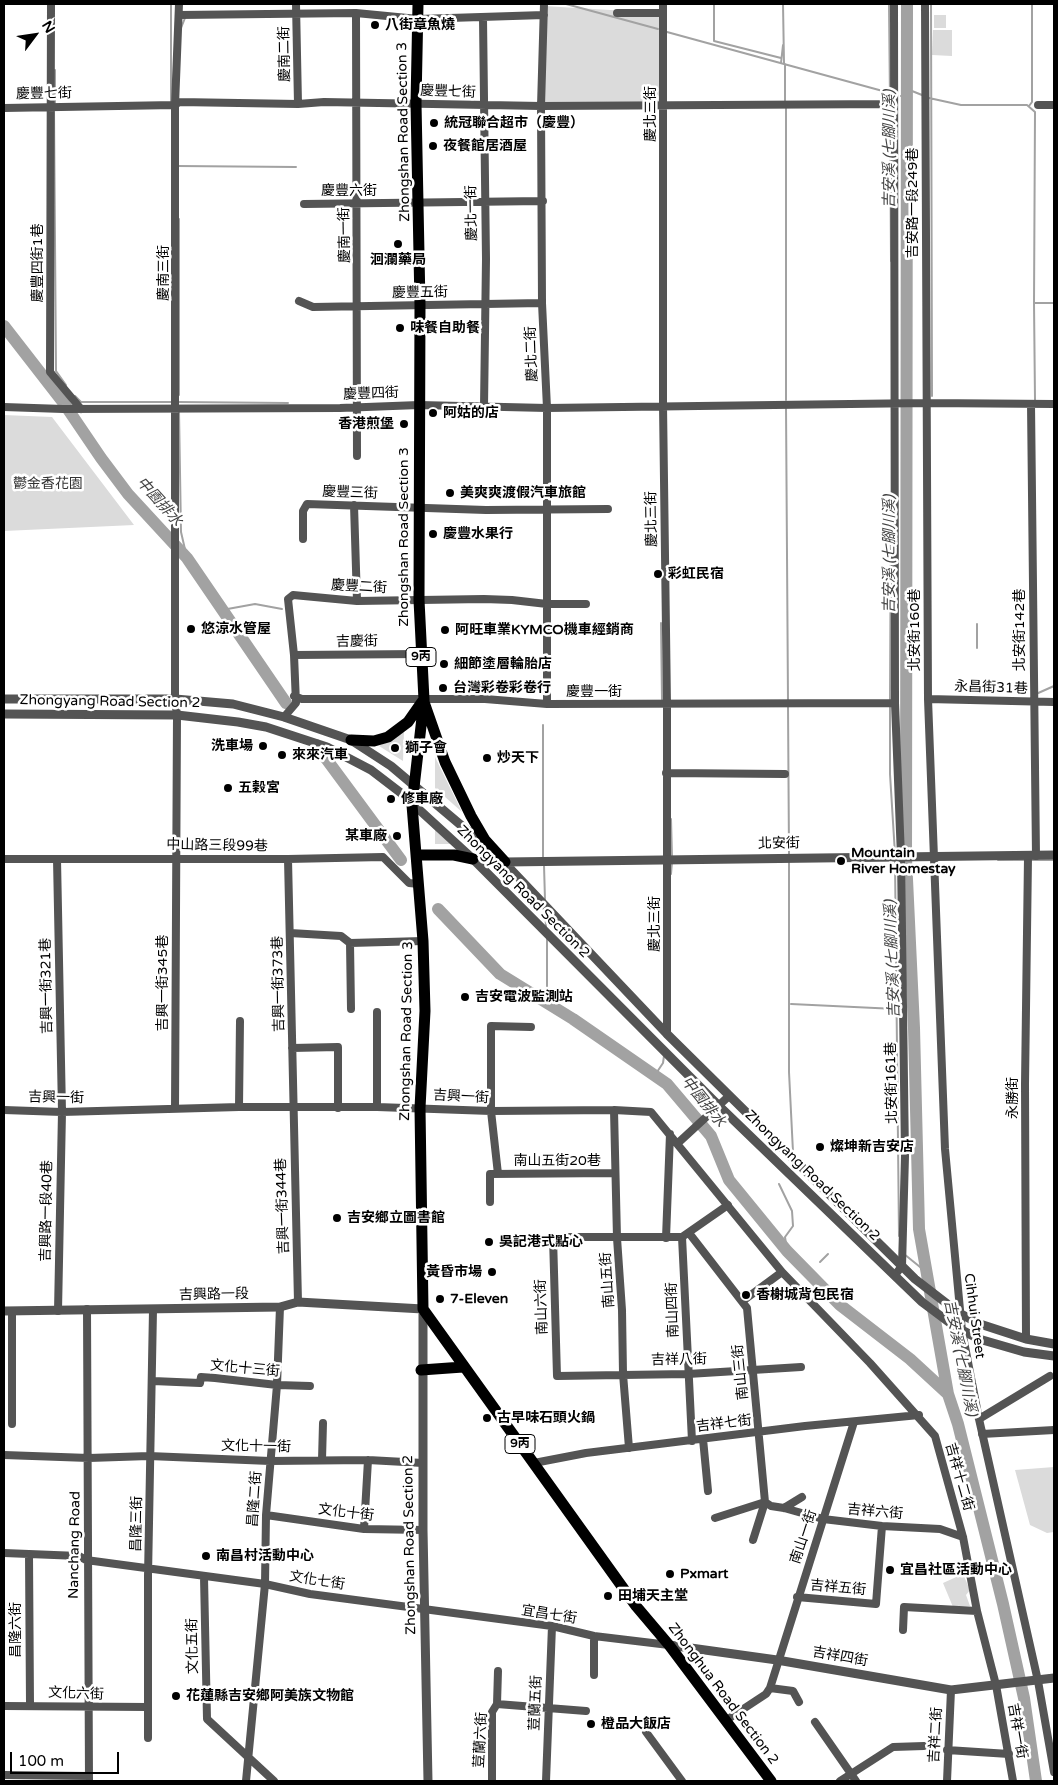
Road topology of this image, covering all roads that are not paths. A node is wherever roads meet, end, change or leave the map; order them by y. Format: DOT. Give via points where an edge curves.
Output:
graph roads {
  1 [pos="51,4"];
  2 [pos="179,4"];
  3 [pos="296,4"];
  4 [pos="418,4"];
  5 [pos="544,4"];
  6 [pos="662,4"];
  7 [pos="894,4"];
  8 [pos="925,4"];
  9 [pos="356,13"];
  10 [pos="617,13"];
  11 [pos="663,13"];
  12 [pos="179,14"];
  13 [pos="296,14"];
  14 [pos="544,15"];
  15 [pos="482,18"];
  16 [pos="418,19"];
  17 [pos="356,102"];
  18 [pos="416,103"];
  19 [pos="298,104"];
  20 [pos="894,104"];
  21 [pos="483,105"];
  22 [pos="1038,105"];
  23 [pos="1054,105"];
  24 [pos="175,106"];
  25 [pos="541,106"];
  26 [pos="663,106"];
  27 [pos="52,107"];
  28 [pos="4,108"];
  29 [pos="543,201"];
  30 [pos="419,202"];
  31 [pos="484,203"];
  32 [pos="304,204"];
  33 [pos="357,204"];
  34 [pos="299,301"];
  35 [pos="542,303"];
  36 [pos="420,305"];
  37 [pos="485,305"];
  38 [pos="358,307"];
  39 [pos="926,403"];
  40 [pos="895,404"];
  41 [pos="1031,404"];
  42 [pos="1054,404"];
  43 [pos="419,405"];
  44 [pos="663,405"];
  45 [pos="358,407"];
  46 [pos="484,407"];
  47 [pos="4,408"];
  48 [pos="176,408"];
  49 [pos="547,408"];
  50 [pos="81,409"];
  51 [pos="357,456"];
  52 [pos="354,505"];
  53 [pos="420,507"];
  54 [pos="608,509"];
  55 [pos="548,511"];
  56 [pos="303,539"];
  57 [pos="418,600"];
  58 [pos="357,601"];
  59 [pos="547,604"];
  60 [pos="586,604"];
  61 [pos="421,654"];
  62 [pos="294,655"];
  63 [pos="294,696"];
  64 [pos="4,699"];
  65 [pos="928,699"];
  66 [pos="424,700"];
  67 [pos="1033,702"];
  68 [pos="1054,702"];
  69 [pos="895,703"];
  70 [pos="547,704"];
  71 [pos="667,704"];
  72 [pos="176,707"];
  73 [pos="4,714"];
  74 [pos="284,717"];
  75 [pos="351,740"];
  76 [pos="666,773"];
  77 [pos="784,774"];
  78 [pos="413,785"];
  79 [pos="412,805"];
  80 [pos="416,854"];
  81 [pos="1054,855"];
  82 [pos="931,856"];
  83 [pos="1032,856"];
  84 [pos="905,857"];
  85 [pos="176,858"];
  86 [pos="4,859"];
  87 [pos="57,859"];
  88 [pos="288,859"];
  89 [pos="473,859"];
  90 [pos="668,859"];
  91 [pos="505,862"];
  92 [pos="419,884"];
  93 [pos="290,933"];
  94 [pos="423,941"];
  95 [pos="350,944"];
  96 [pos="351,1009"];
  97 [pos="377,1012"];
  98 [pos="240,1021"];
  99 [pos="532,1027"];
  100 [pos="666,1034"];
  101 [pos="292,1048"];
  102 [pos="729,1096"];
  103 [pos="719,1106"];
  104 [pos="239,1107"];
  105 [pos="338,1108"];
  106 [pos="377,1108"];
  107 [pos="420,1108"];
  108 [pos="175,1109"];
  109 [pos="293,1109"];
  110 [pos="4,1110"];
  111 [pos="614,1110"];
  112 [pos="491,1111"];
  113 [pos="62,1112"];
  114 [pos="670,1134"];
  115 [pos="679,1142"];
  116 [pos="615,1173"];
  117 [pos="498,1174"];
  118 [pos="490,1202"];
  119 [pos="728,1205"];
  120 [pos="685,1236"];
  121 [pos="617,1238"];
  122 [pos="666,1238"];
  123 [pos="902,1266"];
  124 [pos="782,1272"];
  125 [pos="895,1275"];
  126 [pos="744,1300"];
  127 [pos="298,1302"];
  128 [pos="280,1307"];
  129 [pos="88,1309"];
  130 [pos="423,1309"];
  131 [pos="153,1310"];
  132 [pos="8,1311"];
  133 [pos="58,1311"];
  134 [pos="959,1314"];
  135 [pos="958,1328"];
  136 [pos="1026,1339"];
  137 [pos="1054,1344"];
  138 [pos="1054,1356"];
  139 [pos="801,1366"];
  140 [pos="463,1367"];
  141 [pos="422,1370"];
  142 [pos="753,1370"];
  143 [pos="623,1374"];
  144 [pos="688,1374"];
  145 [pos="558,1376"];
  146 [pos="1050,1376"];
  147 [pos="153,1381"];
  148 [pos="277,1385"];
  149 [pos="310,1386"];
  150 [pos="919,1415"];
  151 [pos="979,1419"];
  152 [pos="854,1422"];
  153 [pos="323,1423"];
  154 [pos="12,1424"];
  155 [pos="1054,1430"];
  156 [pos="760,1432"];
  157 [pos="982,1434"];
  158 [pos="703,1439"];
  159 [pos="692,1441"];
  160 [pos="629,1448"];
  161 [pos="4,1455"];
  162 [pos="150,1456"];
  163 [pos="89,1458"];
  164 [pos="322,1460"];
  165 [pos="368,1460"];
  166 [pos="270,1461"];
  167 [pos="423,1463"];
  168 [pos="534,1464"];
  169 [pos="708,1491"];
  170 [pos="802,1497"];
  171 [pos="765,1502"];
  172 [pos="784,1508"];
  173 [pos="266,1515"];
  174 [pos="716,1518"];
  175 [pos="823,1519"];
  176 [pos="882,1526"];
  177 [pos="364,1529"];
  178 [pos="423,1530"];
  179 [pos="963,1537"];
  180 [pos="753,1540"];
  181 [pos="4,1553"];
  182 [pos="29,1554"];
  183 [pos="86,1560"];
  184 [pos="148,1569"];
  185 [pos="204,1577"];
  186 [pos="265,1584"];
  187 [pos="797,1597"];
  188 [pos="426,1609"];
  189 [pos="977,1611"];
  190 [pos="552,1626"];
  191 [pos="904,1630"];
  192 [pos="594,1636"];
  193 [pos="669,1645"];
  194 [pos="777,1660"];
  195 [pos="498,1671"];
  196 [pos="594,1674"];
  197 [pos="1054,1678"];
  198 [pos="1038,1681"];
  199 [pos="996,1686"];
  200 [pos="770,1688"];
  201 [pos="951,1690"];
  202 [pos="799,1702"];
  203 [pos="497,1704"];
  204 [pos="30,1705"];
  205 [pos="4,1706"];
  206 [pos="148,1707"];
  207 [pos="89,1708"];
  208 [pos="549,1708"];
  209 [pos="586,1711"];
  210 [pos="725,1721"];
  211 [pos="815,1722"];
  212 [pos="646,1732"];
  213 [pos="148,1738"];
  214 [pos="924,1746"];
  215 [pos="947,1750"];
  216 [pos="1009,1754"];
  217 [pos="248,1758"];
  218 [pos="1054,1772"];
  219 [pos="851,1774"];
  220 [pos="4,1775"];
  221 [pos="21,1778"];
  222 [pos="89,1779"];
  223 [pos="246,1781"];
  224 [pos="274,1781"];
  225 [pos="428,1781"];
  226 [pos="492,1781"];
  227 [pos="546,1781"];
  228 [pos="553,1781"];
  229 [pos="682,1781"];
  230 [pos="771,1781"];
  231 [pos="840,1781"];
  232 [pos="856,1781"];
  233 [pos="946,1781"];
  234 [pos="1013,1781"];
  1 -- 27 [label="street, 慶豐四街1巷"];
  2 -- 12 [label="street, 慶南三街"];
  3 -- 13 [label="street, 慶南二街"];
  4 -- 16 [label="main road, Zhongshan Road Section 3 / 9丙"];
  5 -- 14 [label="street, 慶北二街"];
  6 -- 11 [label="street, 慶北三街"];
  7 -- 20 [label="street, 北安街161巷"];
  8 -- 39 [label="street, 吉安路一段249巷"];
  9 -- 13 [label="street"];
  9 -- 16 [label="street"];
  9 -- 17 [label="street, 慶南一街"];
  10 -- 11 [label="street"];
  11 -- 26 [label="street, 慶北三街"];
  12 -- 13 [label="street"];
  12 -- 24 [label="street, 慶南三街"];
  13 -- 19 [label="street, 慶南二街"];
  14 -- 15 [label="street"];
  14 -- 25 [label="street, 慶北二街"];
  15 -- 16 [label="street"];
  15 -- 21 [label="street, 慶北一街"];
  16 -- 18 [label="main road, Zhongshan Road Section 3 / 9丙"];
  17 -- 18 [label="street, 慶豐七街"];
  17 -- 19 [label="street, 慶豐七街"];
  17 -- 33 [label="street, 慶南一街"];
  18 -- 21 [label="street, 慶豐七街"];
  18 -- 30 [label="main road, Zhongshan Road Section 3 / 9丙"];
  19 -- 24 [label="street, 慶豐七街" via="179,102"];
  20 -- 26 [label="street, 慶豐七街"];
  20 -- 40 [label="street, 北安街161巷"];
  21 -- 25 [label="street, 慶豐七街"];
  21 -- 31 [label="street, 慶北一街"];
  22 -- 23 [label="street"];
  24 -- 27 [label="street, 慶豐七街"];
  24 -- 48 [label="street, 慶南三街"];
  25 -- 26 [label="street, 慶豐七街"];
  25 -- 29 [label="street, 慶北二街"];
  26 -- 44 [label="street, 慶北三街"];
  27 -- 28 [label="street, 慶豐七街"];
  27 -- 50 [label="street, 慶豐四街1巷" via="50,372"];
  29 -- 31 [label="street, 慶豐六街"];
  29 -- 35 [label="street, 慶北二街"];
  30 -- 31 [label="street, 慶豐六街"];
  30 -- 33 [label="street, 慶豐六街"];
  30 -- 36 [label="main road, Zhongshan Road Section 3 / 9丙"];
  31 -- 37 [label="street, 慶北一街"];
  32 -- 33 [label="street, 慶豐六街"];
  33 -- 38 [label="street, 慶南一街"];
  34 -- 38 [label="street, 慶豐五街" via="313,307"];
  35 -- 37 [label="street, 慶豐五街"];
  35 -- 49 [label="street, 慶北二街"];
  36 -- 37 [label="street, 慶豐五街"];
  36 -- 38 [label="street, 慶豐五街"];
  36 -- 43 [label="main road, Zhongshan Road Section 3 / 9丙"];
  37 -- 46 [label="street, 慶北一街"];
  38 -- 45 [label="street, 慶南一街"];
  39 -- 40 [label="street, 慶豐四街"];
  39 -- 41 [label="street, 慶豐四街"];
  39 -- 65 [label="street, 北安街160巷"];
  40 -- 44 [label="street, 慶豐四街"];
  40 -- 69 [label="street, 北安街161巷"];
  41 -- 42 [label="street, 慶豐四街"];
  41 -- 67 [label="street, 北安街142巷"];
  43 -- 45 [label="street, 慶豐四街"];
  43 -- 46 [label="street, 慶豐四街"];
  43 -- 53 [label="main road, Zhongshan Road Section 3 / 9丙"];
  44 -- 49 [label="street, 慶豐四街"];
  44 -- 71 [label="street, 慶北三街"];
  45 -- 48 [label="street, 慶豐四街"];
  45 -- 51 [label="street, 慶南一街"];
  46 -- 49 [label="street, 慶豐四街"];
  47 -- 50 [label="street, 慶豐四街"];
  48 -- 50 [label="street, 慶豐四街"];
  48 -- 72 [label="street, 慶南三街"];
  49 -- 55 [label="street, 慶北二街"];
  52 -- 53 [label="street, 慶豐三街"];
  52 -- 56 [label="street, 慶豐三街" via="307,504 303,511"];
  52 -- 58 [label="street"];
  53 -- 55 [label="street, 慶豐三街"];
  53 -- 57 [label="main road, Zhongshan Road Section 3 / 9丙"];
  54 -- 55 [label="street, 慶豐三街"];
  55 -- 59 [label="street, 慶北二街"];
  57 -- 58 [label="street, 慶豐二街"];
  57 -- 59 [label="street, 慶豐二街" via="512,600"];
  57 -- 61 [label="main road, Zhongshan Road Section 3 / 9丙"];
  58 -- 62 [label="street, 慶豐二街" via="288,598"];
  59 -- 60 [label="street, 慶豐二街"];
  59 -- 70 [label="street, 慶北二街"];
  61 -- 62 [label="street, 吉慶街"];
  61 -- 66 [label="main road, Zhongshan Road Section 3 / 9丙"];
  62 -- 63 [label="street, 慶豐二街"];
  63 -- 66 [label="street, 慶豐一街" via="302,700"];
  63 -- 74 [label="street" via="296,703"];
  64 -- 72 [label="street, Zhongyang Road Section 2"];
  65 -- 67 [label="street, 永昌街31巷"];
  65 -- 82 [label="street, 北安街160巷"];
  66 -- 70 [label="street, 慶豐一街" via="486,699"];
  66 -- 75 [label="main road" via="408,722 388,737 374,742"];
  66 -- 78 [label="main road, Zhongshan Road Section 3 / 9丙"];
  66 -- 91 [label="main road" via="445,762 470,816 485,840"];
  67 -- 68 [label="street, 永昌街31巷"];
  67 -- 83 [label="street, 北安街142巷"];
  69 -- 71 [label="street, 慶豐一街"];
  69 -- 84 [label="street, 北安街161巷"];
  70 -- 71 [label="street, 慶豐一街"];
  71 -- 76 [label="street, 慶北三街"];
  72 -- 73 [label="street, Zhongyang Road Section 2"];
  72 -- 74 [label="street, Zhongyang Road Section 2" via="233,704"];
  72 -- 79 [label="street, Zhongyang Road Section 2" via="266,727 327,747 372,770"];
  72 -- 85 [label="street, 吉興一街345巷"];
  74 -- 75 [label="street, Zhongyang Road Section 2"];
  75 -- 78 [label="street, Zhongyang Road Section 2"];
  76 -- 77 [label="street"];
  76 -- 90 [label="street, 慶北三街"];
  78 -- 79 [label="main road, Zhongshan Road Section 3 / 9丙"];
  78 -- 91 [label="street, Zhongyang Road Section 2"];
  79 -- 80 [label="main road, Zhongshan Road Section 3 / 9丙"];
  79 -- 89 [label="street, Zhongyang Road Section 2"];
  80 -- 89 [label="main road"];
  80 -- 92 [label="main road, Zhongshan Road Section 3 / 9丙"];
  81 -- 83 [label="street, 北安街"];
  82 -- 83 [label="street, 北安街"];
  82 -- 84 [label="street, 北安街"];
  82 -- 134 [label="street, Cihhui Street" via="945,1149"];
  83 -- 136 [label="street, 永勝街" via="1025,1084"];
  84 -- 90 [label="street, 北安街"];
  84 -- 123 [label="street, 北安街161巷"];
  85 -- 87 [label="street, 中山路三段99巷"];
  85 -- 88 [label="street, 中山路三段99巷"];
  85 -- 108 [label="street, 吉興一街345巷"];
  86 -- 87 [label="street, 中山路三段99巷"];
  87 -- 113 [label="street, 吉興一街321巷"];
  88 -- 92 [label="street, 中山路三段99巷" via="384,857 409,883"];
  88 -- 93 [label="street, 吉興一街373巷"];
  89 -- 103 [label="street, Zhongyang Road Section 2"];
  90 -- 91 [label="street, 北安街"];
  90 -- 100 [label="street, 慶北三街"];
  91 -- 100 [label="street, Zhongyang Road Section 2"];
  92 -- 94 [label="main road, Zhongshan Road Section 3 / 9丙"];
  93 -- 95 [label="street" via="341,936"];
  93 -- 101 [label="street, 吉興一街373巷"];
  94 -- 95 [label="street"];
  94 -- 107 [label="main road, Zhongshan Road Section 3 / 9丙" via="425,1011"];
  95 -- 96 [label="street"];
  97 -- 106 [label="street"];
  98 -- 104 [label="street"];
  99 -- 112 [label="street" via="491,1026"];
  100 -- 102 [label="street, Zhongyang Road Section 2"];
  101 -- 105 [label="street" via="338,1047"];
  101 -- 109 [label="street, 吉興一街373巷"];
  102 -- 103 [label="street"];
  102 -- 123 [label="street, Zhongyang Road Section 2"];
  103 -- 115 [label="street"];
  103 -- 125 [label="street, Zhongyang Road Section 2"];
  104 -- 108 [label="street, 吉興一街"];
  104 -- 109 [label="street, 吉興一街"];
  105 -- 106 [label="street, 吉興一街"];
  105 -- 109 [label="street, 吉興一街"];
  106 -- 107 [label="street, 吉興一街"];
  107 -- 112 [label="street, 吉興一街"];
  107 -- 130 [label="main road, Zhongshan Road Section 3 / 9丙"];
  108 -- 113 [label="street, 吉興一街"];
  109 -- 127 [label="street, 吉興一街344巷"];
  110 -- 113 [label="street, 吉興一街"];
  111 -- 112 [label="street, 吉興一街"];
  111 -- 114 [label="street, 吉興一街" via="650,1112"];
  111 -- 116 [label="street, 南山五街"];
  112 -- 117 [label="street"];
  113 -- 133 [label="street, 吉興路一段40巷"];
  114 -- 115 [label="street, 吉興一街"];
  114 -- 122 [label="street"];
  115 -- 119 [label="street, 吉興一街"];
  116 -- 117 [label="street, 南山五街20巷"];
  116 -- 121 [label="street, 南山五街"];
  117 -- 118 [label="street" via="490,1174"];
  119 -- 120 [label="street"];
  119 -- 124 [label="street, 吉興一街"];
  120 -- 122 [label="street"];
  120 -- 126 [label="street"];
  120 -- 144 [label="street, 南山四街"];
  121 -- 122 [label="street"];
  121 -- 143 [label="street, 南山五街"];
  121 -- 145 [label="street, 南山六街" via="553,1237"];
  123 -- 125 [label="street"];
  123 -- 134 [label="street, Zhongyang Road Section 2"];
  124 -- 126 [label="street"];
  124 -- 150 [label="street, 吉祥十二街"];
  125 -- 135 [label="street, Zhongyang Road Section 2" via="922,1302"];
  126 -- 142 [label="street, 南山三街"];
  127 -- 128 [label="street, 吉興路一段"];
  127 -- 130 [label="street, 吉興路一段"];
  128 -- 131 [label="street, 吉興路一段"];
  128 -- 148 [label="street, 昌隆二街"];
  129 -- 131 [label="street, 吉興路一段"];
  129 -- 133 [label="street, 吉興路一段"];
  129 -- 163 [label="street, Nanchang Road"];
  130 -- 140 [label="main road, Zhonghua Road Section 2 / 9丙"];
  130 -- 141 [label="street, Zhongshan Road Section 2"];
  131 -- 147 [label="street, 昌隆三街"];
  132 -- 133 [label="street, 吉興路一段"];
  132 -- 154 [label="street"];
  134 -- 135 [label="street, Cihhui Street"];
  134 -- 136 [label="street, Zhongyang Road Section 2" via="996,1331"];
  135 -- 138 [label="street, Zhongyang Road Section 2" via="1007,1348"];
  135 -- 151 [label="street, Cihhui Street"];
  136 -- 137 [label="street, Zhongyang Road Section 2"];
  139 -- 142 [label="street, 吉祥八街"];
  140 -- 141 [label="main road"];
  140 -- 168 [label="main road, Zhonghua Road Section 2 / 9丙"];
  141 -- 167 [label="street, Zhongshan Road Section 2"];
  142 -- 144 [label="street, 吉祥八街"];
  142 -- 156 [label="street, 南山三街"];
  143 -- 144 [label="street, 吉祥八街"];
  143 -- 145 [label="street, 吉祥八街" via="581,1378"];
  143 -- 160 [label="street, 南山五街"];
  144 -- 159 [label="street, 南山四街"];
  146 -- 151 [label="street"];
  147 -- 148 [label="street, 文化十三街" via="200,1383 201,1378 215,1378"];
  147 -- 162 [label="street, 昌隆三街"];
  148 -- 149 [label="street, 文化十三街"];
  148 -- 166 [label="street, 昌隆二街"];
  150 -- 152 [label="street, 吉祥七街"];
  150 -- 179 [label="street, 吉祥十二街" via="934,1436"];
  151 -- 157 [label="street, Cihhui Street"];
  152 -- 156 [label="street, 吉祥七街"];
  152 -- 175 [label="street, 南山一街"];
  153 -- 164 [label="street"];
  155 -- 157 [label="street"];
  156 -- 158 [label="street, 吉祥七街"];
  156 -- 171 [label="street, 南山三街"];
  157 -- 198 [label="street, Cihhui Street"];
  158 -- 159 [label="street, 吉祥七街"];
  158 -- 169 [label="street"];
  159 -- 160 [label="street, 吉祥七街"];
  160 -- 168 [label="street, 吉祥七街"];
  161 -- 163 [label="street, 文化十一街"];
  162 -- 163 [label="street, 文化十一街"];
  162 -- 166 [label="street, 文化十一街"];
  162 -- 184 [label="street, 昌隆三街"];
  163 -- 183 [label="street, Nanchang Road"];
  164 -- 165 [label="street, 文化十一街"];
  164 -- 166 [label="street, 文化十一街"];
  165 -- 167 [label="street, 文化十一街"];
  165 -- 177 [label="street"];
  166 -- 173 [label="street, 昌隆二街"];
  167 -- 178 [label="street, Zhongshan Road Section 2"];
  168 -- 193 [label="main road, Zhonghua Road Section 2 / 9丙" via="636,1606"];
  170 -- 172 [label="street"];
  171 -- 172 [label="street, 吉祥六街"];
  171 -- 174 [label="street"];
  171 -- 180 [label="street"];
  172 -- 175 [label="street, 吉祥六街"];
  173 -- 177 [label="street, 文化十街"];
  173 -- 186 [label="street, 昌隆二街"];
  175 -- 176 [label="street, 吉祥六街"];
  175 -- 187 [label="street, 南山一街"];
  176 -- 179 [label="street, 吉祥六街" via="940,1529"];
  176 -- 187 [label="street, 吉祥五街" via="876,1604"];
  177 -- 178 [label="street, 文化十街"];
  178 -- 188 [label="street, Zhongshan Road Section 2"];
  179 -- 189 [label="street, 吉祥十二街"];
  181 -- 182 [label="street, 文化七街"];
  182 -- 183 [label="street, 文化七街" via="79,1556"];
  182 -- 204 [label="street, 昌隆六街"];
  183 -- 184 [label="street, 文化七街"];
  183 -- 207 [label="street, Nanchang Road"];
  184 -- 185 [label="street, 文化七街"];
  184 -- 206 [label="street, 昌隆三街"];
  185 -- 186 [label="street, 文化七街"];
  185 -- 217 [label="street, 文化五街" via="207,1719"];
  186 -- 188 [label="street, 文化七街" via="310,1594"];
  186 -- 217 [label="street, 昌隆二街"];
  187 -- 194 [label="street, 南山一街"];
  188 -- 190 [label="street, 宜昌七街"];
  188 -- 225 [label="street, Zhongshan Road Section 2"];
  189 -- 191 [label="street" via="904,1607"];
  189 -- 199 [label="street, 吉祥十二街"];
  190 -- 192 [label="street, 宜昌七街"];
  190 -- 208 [label="street, 荳蘭五街"];
  192 -- 193 [label="street, 宜昌七街"];
  192 -- 196 [label="street"];
  193 -- 194 [label="street, 吉祥四街"];
  193 -- 210 [label="main road, Zhonghua Road Section 2 / 9丙"];
  194 -- 200 [label="street, 南山一街"];
  194 -- 201 [label="street, 吉祥四街"];
  195 -- 203 [label="street, 荳蘭六街"];
  197 -- 198 [label="street, 吉祥四街"];
  198 -- 199 [label="street, 吉祥四街"];
  198 -- 218 [label="street, Cihhui Street"];
  199 -- 201 [label="street, 吉祥四街"];
  199 -- 216 [label="street, 吉祥一街"];
  200 -- 202 [label="street" via="793,1692"];
  200 -- 210 [label="street"];
  201 -- 215 [label="street, 吉祥二街"];
  203 -- 208 [label="street"];
  203 -- 226 [label="street, 荳蘭六街" via="492,1712"];
  204 -- 205 [label="street, 文化六街"];
  204 -- 207 [label="street, 文化六街"];
  206 -- 207 [label="street, 文化六街"];
  206 -- 213 [label="street, 昌隆三街"];
  207 -- 222 [label="street, Nanchang Road"];
  208 -- 209 [label="street"];
  208 -- 227 [label="street, 荳蘭五街"];
  210 -- 230 [label="main road, Zhonghua Road Section 2 / 9丙"];
  211 -- 219 [label="street"];
  212 -- 229 [label="street"];
  214 -- 219 [label="street" via="893,1747"];
  215 -- 216 [label="street"];
  215 -- 233 [label="street, 吉祥二街"];
  216 -- 234 [label="street, 吉祥一街"];
  217 -- 223 [label="street, 昌隆二街"];
  217 -- 224 [label="street, 文化五街"];
  219 -- 231 [label="street"];
  219 -- 232 [label="street"];
  220 -- 221 [label="street"];
  221 -- 222 [label="street"];
  227 -- 228 [label="street"];
}
